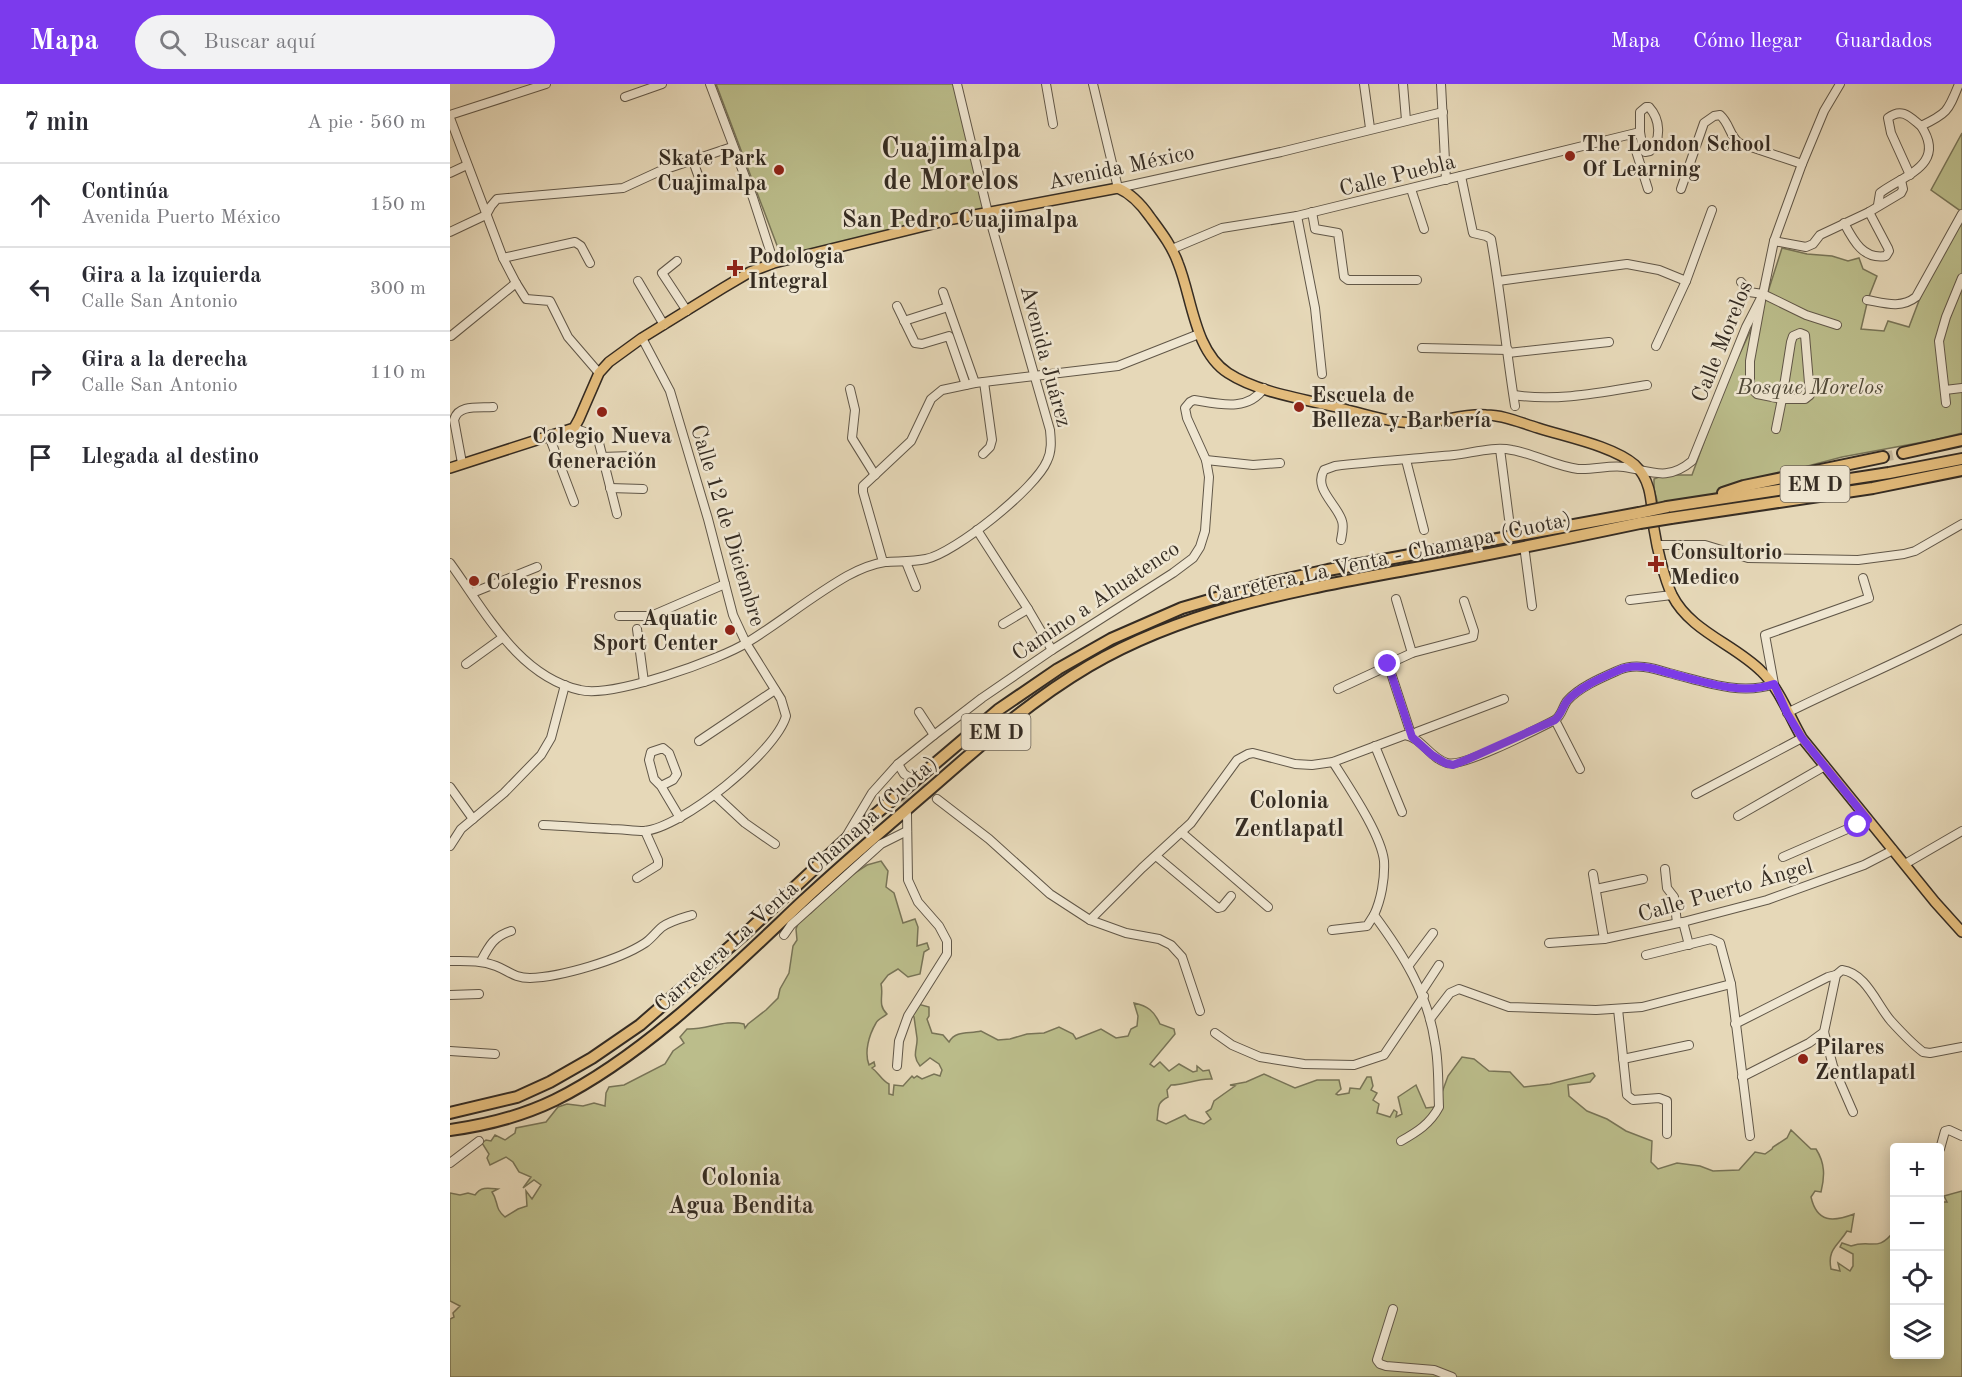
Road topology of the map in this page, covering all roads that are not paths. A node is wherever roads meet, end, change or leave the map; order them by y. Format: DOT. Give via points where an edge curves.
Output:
graph roads {
  1 [pos="546,84"];
  2 [pos="662,84"];
  3 [pos="710,84"];
  4 [pos="957,84"];
  5 [pos="1046,84"];
  6 [pos="1093,84"];
  7 [pos="1364,84"];
  8 [pos="1403,84"];
  9 [pos="1441,84"];
  10 [pos="1840,84"];
  11 [pos="1959,84"];
  12 [pos="625,97"];
  13 [pos="1443,112"];
  14 [pos="450,117"];
  15 [pos="1406,120"];
  16 [pos="1053,124"];
  17 [pos="1922,126"];
  18 [pos="1370,129"];
  19 [pos="1640,132"];
  20 [pos="1631,135"];
  21 [pos="732,147"];
  22 [pos="693,161"];
  23 [pos="1802,164"];
  24 [pos="467,165"];
  25 [pos="450,172"];
  26 [pos="1910,175"];
  27 [pos="1461,176"];
  28 [pos="1446,180"];
  29 [pos="702,186"];
  30 [pos="1118,188"];
  31 [pos="1411,189"];
  32 [pos="1648,189"];
  33 [pos="1681,189"];
  34 [pos="1712,210"];
  35 [pos="1869,212"];
  36 [pos="988,213"];
  37 [pos="1312,213"];
  38 [pos="1962,214"];
  39 [pos="486,216"];
  40 [pos="1297,216"];
  41 [pos="1844,223"];
  42 [pos="1424,230"];
  43 [pos="450,232"];
  44 [pos="1774,241"];
  45 [pos="1172,249"];
  46 [pos="502,258"];
  47 [pos="677,261"];
  48 [pos="774,262"];
  49 [pos="590,263"];
  50 [pos="1962,278"];
  51 [pos="1417,280"];
  52 [pos="638,281"];
  53 [pos="1498,281"];
  54 [pos="1686,281"];
  55 [pos="516,282"];
  56 [pos="1741,282"];
  57 [pos="943,292"];
  58 [pos="1763,294"];
  59 [pos="1866,300"];
  60 [pos="897,306"];
  61 [pos="948,307"];
  62 [pos="687,310"];
  63 [pos="904,321"];
  64 [pos="664,325"];
  65 [pos="1837,325"];
  66 [pos="1199,334"];
  67 [pos="452,336"];
  68 [pos="642,338"];
  69 [pos="1610,342"];
  70 [pos="1656,346"];
  71 [pos="1422,348"];
  72 [pos="1508,351"];
  73 [pos="598,373"];
  74 [pos="1322,374"];
  75 [pos="1034,376"];
  76 [pos="984,382"];
  77 [pos="975,383"];
  78 [pos="966,385"];
  79 [pos="1647,385"];
  80 [pos="1264,388"];
  81 [pos="1962,388"];
  82 [pos="850,389"];
  83 [pos="1945,390"];
  84 [pos="1514,395"];
  85 [pos="1782,399"];
  86 [pos="1946,404"];
  87 [pos="493,406"];
  88 [pos="1515,406"];
  89 [pos="574,428"];
  90 [pos="1776,429"];
  91 [pos="549,436"];
  92 [pos="1962,440"];
  93 [pos="1500,449"];
  94 [pos="1903,453"];
  95 [pos="983,454"];
  96 [pos="632,456"];
  97 [pos="601,457"];
  98 [pos="1883,457"];
  99 [pos="1962,459"];
  100 [pos="1206,460"];
  101 [pos="1406,460"];
  102 [pos="462,463"];
  103 [pos="1280,463"];
  104 [pos="450,468"];
  105 [pos="1962,470"];
  106 [pos="1641,472"];
  107 [pos="875,475"];
  108 [pos="610,488"];
  109 [pos="643,489"];
  110 [pos="1702,501"];
  111 [pos="574,502"];
  112 [pos="1669,512"];
  113 [pos="617,513"];
  114 [pos="1639,518"];
  115 [pos="1509,519"];
  116 [pos="1962,524"];
  117 [pos="977,530"];
  118 [pos="1425,530"];
  119 [pos="1341,540"];
  120 [pos="1658,545"];
  121 [pos="1525,553"];
  122 [pos="883,562"];
  123 [pos="906,562"];
  124 [pos="450,564"];
  125 [pos="537,567"];
  126 [pos="1863,578"];
  127 [pos="724,584"];
  128 [pos="916,587"];
  129 [pos="472,593"];
  130 [pos="1672,595"];
  131 [pos="1396,599"];
  132 [pos="1630,600"];
  133 [pos="1464,601"];
  134 [pos="1532,606"];
  135 [pos="1028,609"];
  136 [pos="619,616"];
  137 [pos="1003,624"];
  138 [pos="637,629"];
  139 [pos="1962,629"];
  140 [pos="502,638"];
  141 [pos="746,643"];
  142 [pos="1052,650"];
  143 [pos="1412,653"];
  144 [pos="465,664"];
  145 [pos="1388,666"];
  146 [pos="644,682"];
  147 [pos="1774,684"];
  148 [pos="565,685"];
  149 [pos="1338,689"];
  150 [pos="775,690"];
  151 [pos="1504,699"];
  152 [pos="919,712"];
  153 [pos="1787,713"];
  154 [pos="1555,720"];
  155 [pos="934,735"];
  156 [pos="1412,737"];
  157 [pos="1802,738"];
  158 [pos="699,741"];
  159 [pos="1375,746"];
  160 [pos="1333,762"];
  161 [pos="898,764"];
  162 [pos="1825,766"];
  163 [pos="1580,769"];
  164 [pos="907,779"];
  165 [pos="661,786"];
  166 [pos="450,787"];
  167 [pos="1696,794"];
  168 [pos="715,795"];
  169 [pos="937,799"];
  170 [pos="1402,812"];
  171 [pos="907,814"];
  172 [pos="1738,816"];
  173 [pos="680,818"];
  174 [pos="473,819"];
  175 [pos="1868,820"];
  176 [pos="543,825"];
  177 [pos="645,831"];
  178 [pos="907,831"];
  179 [pos="1962,831"];
  180 [pos="1181,832"];
  181 [pos="844,841"];
  182 [pos="775,844"];
  183 [pos="450,846"];
  184 [pos="1893,850"];
  185 [pos="1156,856"];
  186 [pos="1783,857"];
  187 [pos="1905,864"];
  188 [pos="1665,870"];
  189 [pos="1593,874"];
  190 [pos="637,878"];
  191 [pos="1643,879"];
  192 [pos="1596,889"];
  193 [pos="1231,896"];
  194 [pos="1268,907"];
  195 [pos="692,915"];
  196 [pos="1374,915"];
  197 [pos="1090,920"];
  198 [pos="1680,922"];
  199 [pos="1332,930"];
  200 [pos="511,931"];
  201 [pos="1962,932"];
  202 [pos="1433,933"];
  203 [pos="1603,935"];
  204 [pos="784,936"];
  205 [pos="1549,943"];
  206 [pos="1689,945"];
  207 [pos="1646,955"];
  208 [pos="450,961"];
  209 [pos="481,961"];
  210 [pos="1409,965"];
  211 [pos="1439,965"];
  212 [pos="1836,975"];
  213 [pos="1731,984"];
  214 [pos="479,994"];
  215 [pos="1423,994"];
  216 [pos="450,995"];
  217 [pos="1618,1009"];
  218 [pos="1200,1011"];
  219 [pos="1430,1019"];
  220 [pos="1735,1024"];
  221 [pos="1824,1032"];
  222 [pos="1215,1033"];
  223 [pos="1689,1045"];
  224 [pos="1962,1047"];
  225 [pos="450,1051"];
  226 [pos="495,1054"];
  227 [pos="1623,1059"];
  228 [pos="897,1066"];
  229 [pos="1742,1077"];
  230 [pos="1853,1112"];
  231 [pos="450,1113"];
  232 [pos="450,1130"];
  233 [pos="1667,1134"];
  234 [pos="1750,1136"];
  235 [pos="1962,1136"];
  236 [pos="479,1141"];
  237 [pos="1401,1141"];
  238 [pos="1942,1143"];
  239 [pos="450,1163"];
  240 [pos="1393,1309"];
  241 [pos="1452,1377"];
  1 -- 14 [label="street"];
  2 -- 12 [label="street"];
  3 -- 21 [label="street"];
  4 -- 36 [label="street, Avenida Juárez"];
  5 -- 16 [label="street"];
  6 -- 30 [label="street"];
  7 -- 18 [label="street"];
  8 -- 15 [label="street"];
  9 -- 13 [label="street"];
  10 -- 23 [label="street, Calle Morelos"];
  11 -- 17 [label="street" via="1943,115"];
  13 -- 15 [label="street, Avenida México"];
  13 -- 28 [label="street"];
  14 -- 24 [label="street"];
  15 -- 18 [label="street, Avenida México"];
  17 -- 26 [label="street" via="1929,150 1923,165"];
  17 -- 26 [label="street" via="1902,112 1888,118"];
  18 -- 30 [label="street, Avenida México"];
  19 -- 19 [label="street" via="1643,150 1650,151 1659,126 1649,107 1640,112"];
  19 -- 20 [label="street, Calle Puebla"];
  20 -- 27 [label="street, Calle Puebla"];
  20 -- 32 [label="street"];
  21 -- 22 [label="street"];
  21 -- 48 [label="street"];
  22 -- 29 [label="street"];
  22 -- 39 [label="street" via="623,188 497,200"];
  23 -- 33 [label="street" via="1739,143 1724,119 1714,116 1704,123"];
  23 -- 44 [label="street, Calle Morelos"];
  24 -- 25 [label="street"];
  24 -- 39 [label="street"];
  26 -- 35 [label="street" via="1901,180 1901,193"];
  27 -- 28 [label="street, Calle Puebla"];
  27 -- 53 [label="street" via="1472,229 1476,235 1491,239"];
  28 -- 31 [label="street, Calle Puebla"];
  30 -- 36 [label="main road, Avenida México"];
  30 -- 45 [label="main road" via="1136,200"];
  31 -- 37 [label="street, Calle Puebla"];
  31 -- 42 [label="street"];
  34 -- 54 [label="street"];
  35 -- 41 [label="street"];
  35 -- 41 [label="street" via="1889,251 1884,257 1859,249"];
  36 -- 48 [label="main road, Avenida México"];
  36 -- 75 [label="street, Avenida Juárez"];
  37 -- 40 [label="street, Calle Puebla"];
  37 -- 51 [label="street" via="1315,229 1338,233 1344,277 1348,280"];
  38 -- 59 [label="street" via="1916,297 1903,305"];
  39 -- 43 [label="street"];
  39 -- 46 [label="street"];
  40 -- 45 [label="street, Calle Puebla" via="1222,228"];
  40 -- 74 [label="street" via="1315,308"];
  41 -- 44 [label="street" via="1806,247"];
  44 -- 58 [label="street, Calle Morelos"];
  45 -- 66 [label="main road"];
  46 -- 49 [label="street" via="575,242"];
  46 -- 55 [label="street"];
  47 -- 62 [label="street" via="662,273"];
  48 -- 62 [label="main road, Avenida México"];
  50 -- 83 [label="street" via="1939,341"];
  52 -- 64 [label="street"];
  53 -- 54 [label="street" via="1627,264 1659,270"];
  53 -- 72 [label="street"];
  54 -- 70 [label="street"];
  55 -- 67 [label="street"];
  55 -- 73 [label="street" via="526,299 550,301 568,337"];
  56 -- 58 [label="street" via="1749,292"];
  57 -- 61 [label="street"];
  58 -- 65 [label="street"];
  58 -- 85 [label="street" via="1751,355 1750,387 1757,394"];
  58 -- 106 [label="street, Calle Morelos" via="1692,460 1672,472"];
  60 -- 63 [label="street"];
  61 -- 63 [label="street"];
  61 -- 77 [label="street"];
  62 -- 64 [label="main road, Avenida México"];
  63 -- 78 [label="street" via="912,340 918,344 949,336"];
  64 -- 68 [label="main road, Avenida México"];
  66 -- 75 [label="street" via="1118,366"];
  66 -- 80 [label="main road" via="1227,373"];
  68 -- 73 [label="main road, Avenida México"];
  68 -- 127 [label="street, Calle 12 de Diciembre" via="670,391"];
  69 -- 72 [label="street"];
  71 -- 72 [label="street"];
  72 -- 84 [label="street"];
  73 -- 89 [label="main road, Avenida México"];
  75 -- 76 [label="street"];
  75 -- 117 [label="street, Avenida Juárez" via="1050,430 1047,461 1029,486"];
  76 -- 77 [label="street"];
  76 -- 95 [label="street" via="992,440"];
  77 -- 78 [label="street"];
  78 -- 107 [label="street" via="942,390 931,399 911,441"];
  79 -- 84 [label="street" via="1536,399"];
  80 -- 100 [label="street, Camino a Ahuatenco" via="1248,402 1232,405 1194,400 1188,404 1187,418"];
  80 -- 106 [label="main road" via="1388,420 1416,423 1477,415 1508,418 1616,454"];
  81 -- 83 [label="street"];
  82 -- 107 [label="street" via="855,410 852,438"];
  83 -- 86 [label="street"];
  84 -- 88 [label="street"];
  85 -- 85 [label="street" via="1791,342 1800,333 1805,335 1810,395 1805,399"];
  85 -- 90 [label="street"];
  87 -- 102 [label="street" via="462,409 455,415"];
  89 -- 91 [label="main road"];
  89 -- 97 [label="street" via="596,438"];
  91 -- 102 [label="main road"];
  91 -- 111 [label="street"];
  92 -- 94 [label="highway"];
  93 -- 101 [label="street, Calle Morelos"];
  93 -- 106 [label="street, Calle Morelos" via="1576,468 1615,466"];
  93 -- 115 [label="street"];
  96 -- 97 [label="street"];
  97 -- 108 [label="street"];
  98 -- 110 [label="highway" via="1743,486"];
  99 -- 110 [label="highway, Carretera La Venta - Chamapa (Cuota) / EM D"];
  100 -- 103 [label="street" via="1253,465"];
  100 -- 142 [label="street, Camino a Ahuatenco" via="1209,489 1205,531 1193,558"];
  101 -- 118 [label="street"];
  101 -- 119 [label="street, Calle Morelos" via="1346,464 1324,470 1322,487 1341,520"];
  102 -- 104 [label="main road"];
  105 -- 112 [label="highway, Carretera La Venta - Chamapa (Cuota) / EM D" via="1873,488"];
  106 -- 120 [label="main road" via="1649,486"];
  107 -- 122 [label="street" via="865,482 863,492"];
  108 -- 109 [label="street"];
  108 -- 113 [label="street"];
  110 -- 112 [label="highway, Carretera La Venta - Chamapa (Cuota) / EM D"];
  112 -- 114 [label="highway, Carretera La Venta - Chamapa (Cuota) / EM D, bridge"];
  114 -- 181 [label="highway, Carretera La Venta - Chamapa (Cuota) / EM D" via="1328,570 1221,596 1147,622 1083,654 998,710"];
  114 -- 232 [label="highway, Carretera La Venta - Chamapa (Cuota) / EM D" via="1523,548 1270,597 1192,619 1114,652 1011,719 695,1000 597,1076 523,1113 489,1124"];
  116 -- 120 [label="street" via="1904,554 1858,560 1748,558 1705,545"];
  117 -- 123 [label="street, Avenida Juárez" via="939,555"];
  117 -- 135 [label="street"];
  120 -- 130 [label="main road"];
  121 -- 134 [label="street"];
  122 -- 123 [label="street, Avenida Juárez"];
  122 -- 141 [label="street, Avenida Juárez" via="848,576"];
  123 -- 128 [label="street"];
  124 -- 129 [label="street, Avenida Juárez"];
  125 -- 129 [label="street"];
  126 -- 147 [label="street" via="1869,598 1765,635"];
  127 -- 136 [label="street" via="651,616"];
  127 -- 141 [label="street, Calle 12 de Diciembre"];
  129 -- 140 [label="street, Avenida Juárez"];
  130 -- 132 [label="street"];
  130 -- 147 [label="main road" via="1689,618 1745,657"];
  131 -- 143 [label="street"];
  133 -- 143 [label="street" via="1473,637"];
  135 -- 137 [label="street"];
  135 -- 142 [label="street"];
  138 -- 146 [label="street"];
  139 -- 153 [label="street"];
  140 -- 144 [label="street"];
  140 -- 148 [label="street, Avenida Juárez" via="549,678"];
  141 -- 146 [label="street, Avenida Juárez"];
  141 -- 150 [label="street, Calle 12 de Diciembre"];
  142 -- 155 [label="street, Camino a Ahuatenco"];
  143 -- 145 [label="street"];
  145 -- 149 [label="street"];
  145 -- 156 [label="street"];
  146 -- 148 [label="street, Avenida Juárez" via="597,692"];
  147 -- 153 [label="main road"];
  147 -- 154 [label="street" via="1761,689 1736,688 1648,667 1632,667 1620,669 1580,691 1568,700"];
  148 -- 174 [label="street" via="551,738 541,755"];
  150 -- 158 [label="street"];
  150 -- 168 [label="street, Calle 12 de Diciembre" via="785,707 784,725"];
  151 -- 156 [label="street"];
  152 -- 155 [label="street"];
  153 -- 157 [label="main road"];
  154 -- 156 [label="street" via="1453,765 1432,755"];
  154 -- 163 [label="street"];
  155 -- 161 [label="street, Camino a Ahuatenco"];
  156 -- 159 [label="street" via="1398,736"];
  157 -- 162 [label="main road"];
  157 -- 167 [label="street"];
  159 -- 160 [label="street"];
  159 -- 170 [label="street"];
  160 -- 180 [label="street" via="1295,764 1258,753 1248,754 1237,760"];
  160 -- 196 [label="street" via="1371,826 1384,860 1381,894"];
  161 -- 164 [label="street"];
  161 -- 181 [label="street, Camino a Ahuatenco" via="872,793"];
  162 -- 172 [label="street"];
  162 -- 175 [label="main road"];
  165 -- 165 [label="street" via="654,779 649,756 663,748 677,774"];
  165 -- 173 [label="street"];
  166 -- 174 [label="street"];
  168 -- 173 [label="street, Calle 12 de Diciembre"];
  168 -- 182 [label="street"];
  169 -- 197 [label="street" via="1050,894"];
  171 -- 178 [label="street"];
  173 -- 177 [label="street, Calle 12 de Diciembre"];
  174 -- 183 [label="street"];
  175 -- 184 [label="main road"];
  175 -- 186 [label="street"];
  176 -- 177 [label="street, Calle 12 de Diciembre"];
  177 -- 190 [label="street" via="658,865"];
  178 -- 204 [label="street" via="881,844 791,925"];
  178 -- 228 [label="street" via="908,880 918,902 947,941 946,954 908,1016 899,1041"];
  179 -- 187 [label="street"];
  180 -- 185 [label="street"];
  180 -- 194 [label="street"];
  181 -- 231 [label="highway, Carretera La Venta - Chamapa (Cuota) / EM D" via="640,1025 550,1082 517,1097"];
  184 -- 187 [label="main road"];
  184 -- 198 [label="street, Calle Puerto Ángel" via="1864,865 1767,900"];
  185 -- 193 [label="street" via="1218,908"];
  185 -- 197 [label="street"];
  187 -- 201 [label="main road"];
  188 -- 198 [label="street" via="1667,888 1674,897"];
  189 -- 192 [label="street"];
  191 -- 192 [label="street"];
  192 -- 203 [label="street"];
  195 -- 209 [label="street" via="663,926 632,949 568,972 526,978"];
  196 -- 199 [label="street" via="1363,927"];
  196 -- 210 [label="street"];
  197 -- 218 [label="street" via="1171,945 1182,957"];
  198 -- 203 [label="street, Calle Puerto Ángel"];
  198 -- 206 [label="street"];
  200 -- 209 [label="street" via="491,942"];
  202 -- 210 [label="street"];
  203 -- 205 [label="street, Calle Puerto Ángel"];
  206 -- 207 [label="street"];
  206 -- 213 [label="street" via="1717,941"];
  208 -- 209 [label="street"];
  210 -- 215 [label="street"];
  211 -- 215 [label="street"];
  212 -- 220 [label="street"];
  212 -- 221 [label="street"];
  212 -- 224 [label="street" via="1842,970 1856,976 1890,1020 1923,1052"];
  213 -- 217 [label="street" via="1642,1007"];
  213 -- 220 [label="street"];
  214 -- 216 [label="street"];
  215 -- 219 [label="street"];
  215 -- 222 [label="street" via="1384,1055 1354,1065 1305,1064 1260,1057"];
  217 -- 219 [label="street" via="1509,1007 1459,989 1450,993"];
  217 -- 227 [label="street"];
  219 -- 237 [label="street" via="1436,1043 1439,1107 1422,1128"];
  220 -- 229 [label="street"];
  221 -- 229 [label="street"];
  221 -- 230 [label="street" via="1833,1066"];
  223 -- 227 [label="street"];
  225 -- 226 [label="street"];
  227 -- 233 [label="street" via="1629,1097 1667,1101"];
  229 -- 234 [label="street"];
  235 -- 238 [label="street" via="1945,1131"];
  236 -- 239 [label="street"];
  240 -- 241 [label="street" via="1377,1360 1380,1364 1426,1369"];
}
